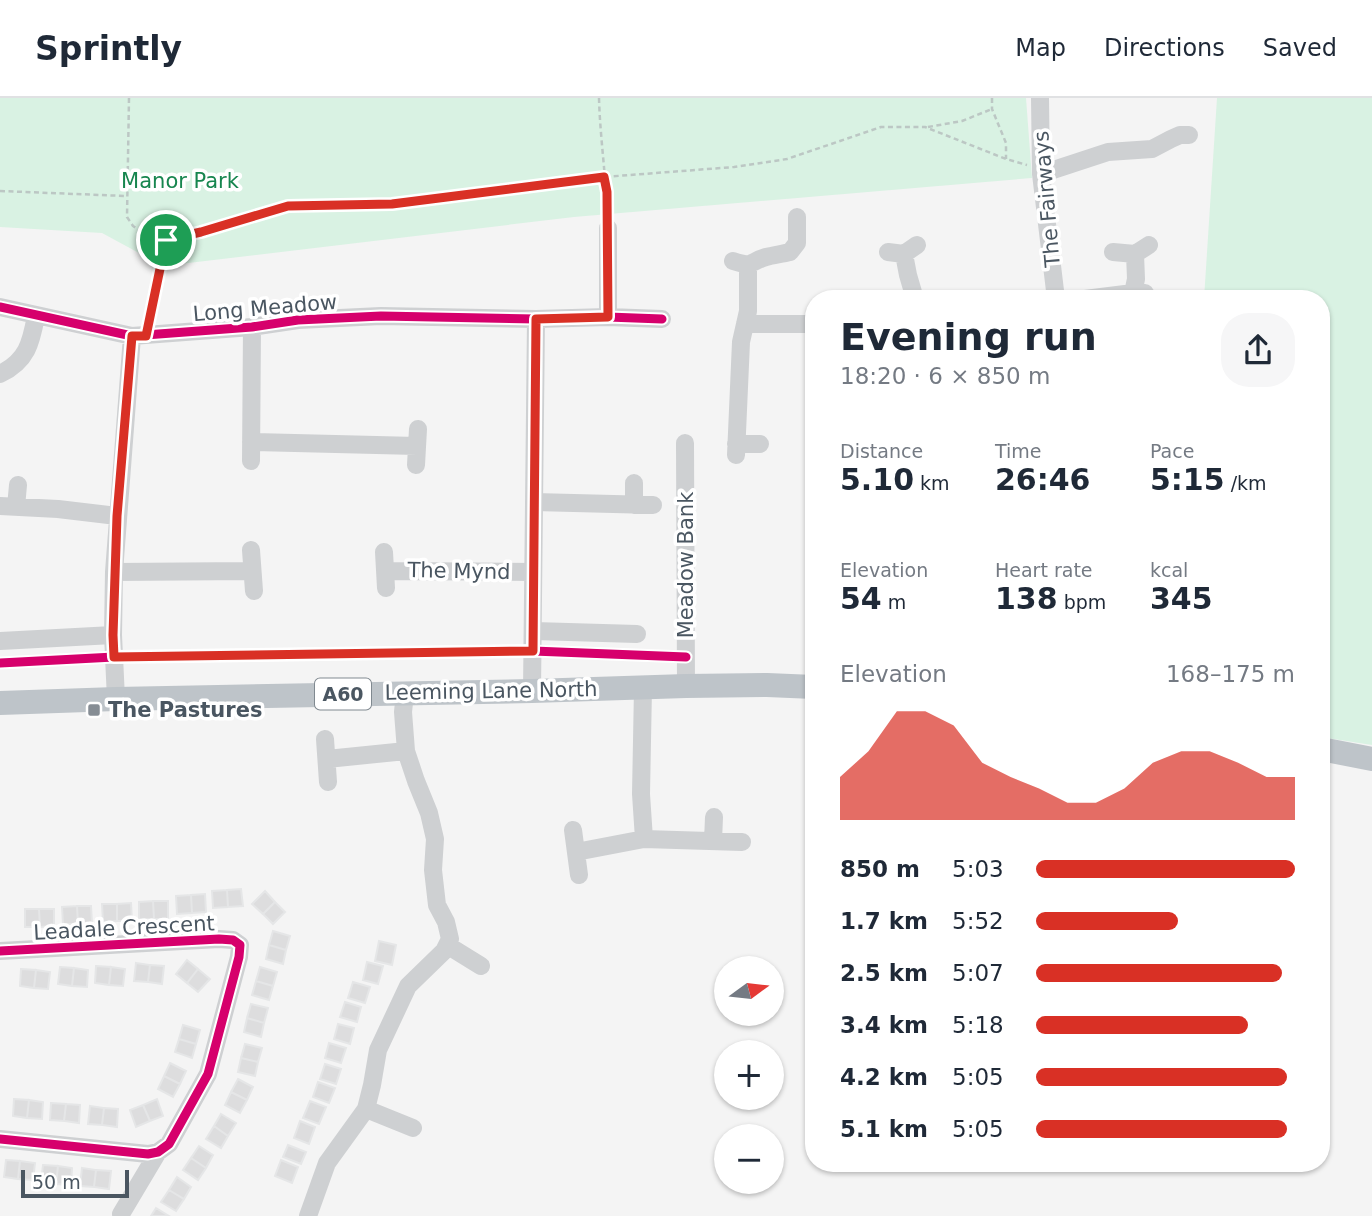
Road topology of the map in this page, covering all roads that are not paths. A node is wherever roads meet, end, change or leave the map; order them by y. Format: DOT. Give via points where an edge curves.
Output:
graph roads {
  1 [pos="1040,98"];
  2 [pos="1189,135"];
  3 [pos="1041,174"];
  4 [pos="797,216"];
  5 [pos="602,237"];
  6 [pos="903,250"];
  7 [pos="1113,252"];
  8 [pos="912,290"];
  9 [pos="1055,290"];
  10 [pos="1137,290"];
  11 [pos="0,307"];
  12 [pos="36,316"];
  13 [pos="608,317"];
  14 [pos="536,319"];
  15 [pos="662,319"];
  16 [pos="745,324"];
  17 [pos="805,324"];
  18 [pos="252,327"];
  19 [pos="139,336"];
  20 [pos="0,374"];
  21 [pos="251,442"];
  22 [pos="685,443"];
  23 [pos="760,444"];
  24 [pos="251,461"];
  25 [pos="416,466"];
  26 [pos="634,483"];
  27 [pos="18,485"];
  28 [pos="534,502"];
  29 [pos="634,505"];
  30 [pos="653,505"];
  31 [pos="8,506"];
  32 [pos="117,516"];
  33 [pos="251,550"];
  34 [pos="384,552"];
  35 [pos="252,571"];
  36 [pos="114,572"];
  37 [pos="533,572"];
  38 [pos="254,591"];
  39 [pos="14,621"];
  40 [pos="534,631"];
  41 [pos="637,634"];
  42 [pos="113,635"];
  43 [pos="8,641"];
  44 [pos="686,686"];
  45 [pos="805,687"];
  46 [pos="643,688"];
  47 [pos="533,691"];
  48 [pos="405,693"];
  49 [pos="116,699"];
  50 [pos="0,703"];
  51 [pos="325,739"];
  52 [pos="406,751"];
  53 [pos="1330,751"];
  54 [pos="327,759"];
  55 [pos="1372,759"];
  56 [pos="328,782"];
  57 [pos="714,817"];
  58 [pos="573,830"];
  59 [pos="644,839"];
  60 [pos="713,841"];
  61 [pos="742,842"];
  62 [pos="576,852"];
  63 [pos="579,875"];
  64 [pos="447,945"];
  65 [pos="0,951"];
  66 [pos="481,966"];
  67 [pos="366,1109"];
  68 [pos="412,1128"];
  69 [pos="0,1139"];
  70 [pos="158,1152"];
  71 [pos="121,1214"];
  72 [pos="308,1216"];
  1 -- 3 [label="street, The Fairways"];
  2 -- 3 [label="street" via="1152,149 1108,152"];
  3 -- 9 [label="street, The Fairways"];
  4 -- 16 [label="street" via="797,243 790,252 748,261"];
  5 -- 13 [label="street"];
  6 -- 8 [label="street"];
  7 -- 10 [label="street" via="1142,249"];
  11 -- 12 [label="street, Long Meadow"];
  12 -- 19 [label="street, Long Meadow"];
  12 -- 20 [label="street" via="25,354"];
  13 -- 14 [label="street, Long Meadow"];
  13 -- 15 [label="street, Long Meadow"];
  14 -- 18 [label="street, Long Meadow" via="381,316"];
  14 -- 28 [label="street"];
  16 -- 17 [label="street"];
  16 -- 23 [label="street" via="736,449"];
  18 -- 19 [label="street, Long Meadow"];
  18 -- 21 [label="street"];
  19 -- 32 [label="street"];
  21 -- 24 [label="street"];
  21 -- 25 [label="street" via="417,437"];
  22 -- 44 [label="street, Meadow Bank"];
  26 -- 29 [label="street"];
  27 -- 31 [label="street"];
  28 -- 29 [label="street"];
  28 -- 37 [label="street"];
  29 -- 30 [label="street"];
  31 -- 32 [label="street"];
  32 -- 36 [label="street"];
  33 -- 35 [label="street"];
  34 -- 37 [label="street, The Mynd" via="386,579"];
  35 -- 36 [label="street"];
  35 -- 38 [label="street"];
  36 -- 42 [label="street"];
  37 -- 40 [label="street"];
  39 -- 43 [label="street"];
  40 -- 41 [label="street"];
  40 -- 47 [label="street"];
  42 -- 43 [label="street"];
  42 -- 49 [label="street"];
  44 -- 45 [label="highway, Leeming Lane North / A60"];
  44 -- 46 [label="highway, Leeming Lane North / A60"];
  46 -- 47 [label="highway, Leeming Lane North / A60"];
  46 -- 59 [label="street"];
  47 -- 48 [label="highway, Leeming Lane North / A60"];
  48 -- 49 [label="highway, Leeming Lane North / A60"];
  48 -- 52 [label="street"];
  49 -- 50 [label="highway, Leeming Lane North / A60"];
  51 -- 54 [label="street"];
  52 -- 54 [label="street"];
  52 -- 64 [label="street" via="435,839 433,870 438,905 450,939"];
  53 -- 55 [label="highway"];
  54 -- 56 [label="street"];
  57 -- 60 [label="street"];
  58 -- 62 [label="street"];
  59 -- 60 [label="street"];
  59 -- 62 [label="street"];
  60 -- 61 [label="street"];
  62 -- 63 [label="street"];
  64 -- 66 [label="street"];
  64 -- 67 [label="street" via="408,986 393,1015 378,1049"];
  65 -- 70 [label="street, Leadale Crescent" via="219,939 240,945 208,1074 169,1144"];
  67 -- 68 [label="street"];
  67 -- 72 [label="street" via="327,1163"];
  69 -- 70 [label="street"];
  70 -- 71 [label="street"];
}
